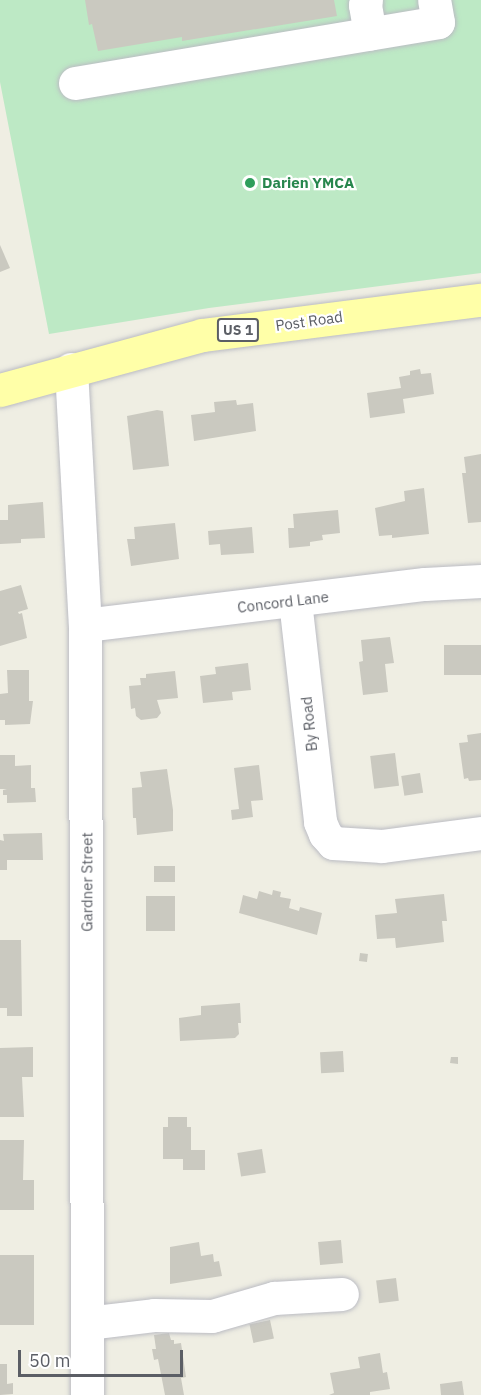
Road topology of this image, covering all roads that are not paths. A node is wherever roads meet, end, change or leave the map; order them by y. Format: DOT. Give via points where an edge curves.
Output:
graph roads {
  1 [pos="366,0"];
  2 [pos="436,11"];
  3 [pos="370,34"];
  4 [pos="75,83"];
  5 [pos="481,300"];
  6 [pos="71,369"];
  7 [pos="0,390"];
  8 [pos="481,581"];
  9 [pos="295,601"];
  10 [pos="85,625"];
  11 [pos="481,833"];
  12 [pos="342,1294"];
  13 [pos="87,1323"];
  14 [pos="87,1395"];
  1 -- 3 [label="street"];
  2 -- 3 [label="street"];
  3 -- 4 [label="street"];
  5 -- 6 [label="main road, Post Road / US 1" via="202,335"];
  6 -- 7 [label="main road, Post Road / US 1"];
  6 -- 10 [label="street, Gardner Street"];
  8 -- 9 [label="street, Concord Lane" via="425,584"];
  9 -- 10 [label="street, Concord Lane"];
  9 -- 11 [label="street, By Road" via="320,822 333,843 382,846"];
  10 -- 13 [label="street, Gardner Street"];
  12 -- 13 [label="street" via="274,1298 212,1316 154,1316"];
  13 -- 14 [label="street, Gardner Street"];
}
